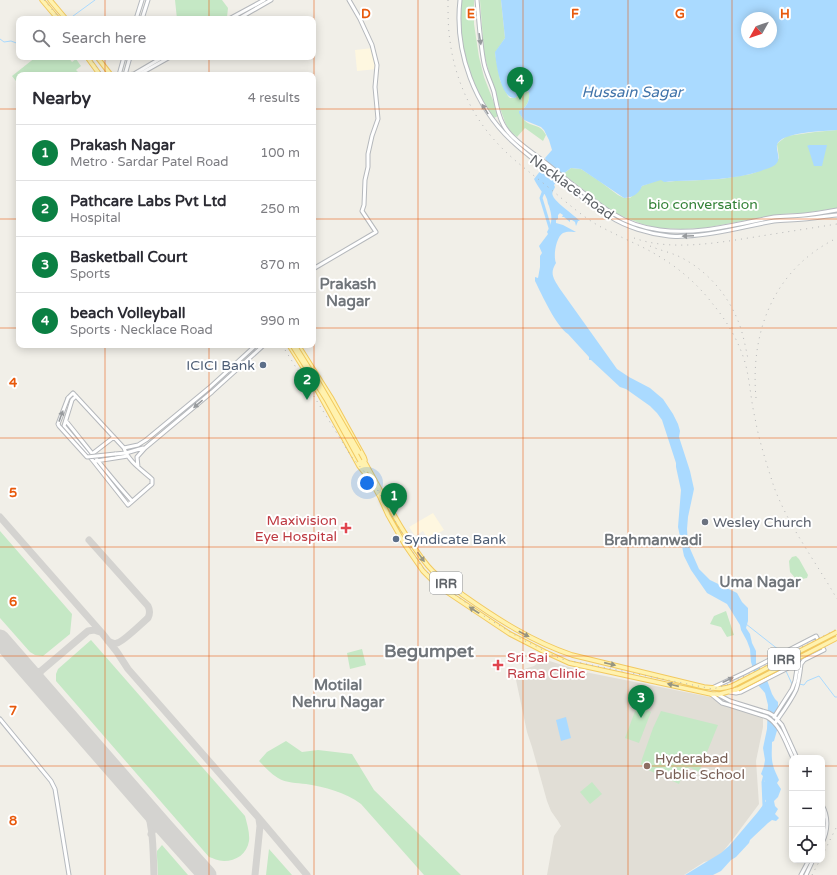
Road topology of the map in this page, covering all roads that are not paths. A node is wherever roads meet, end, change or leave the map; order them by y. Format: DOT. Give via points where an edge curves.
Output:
graph roads {
  1 [pos="42,0"];
  2 [pos="50,0"];
  3 [pos="142,0"];
  4 [pos="148,0"];
  5 [pos="271,0"];
  6 [pos="349,0"];
  7 [pos="460,0"];
  8 [pos="478,0"];
  9 [pos="264,1"];
  10 [pos="55,16"];
  11 [pos="63,16"];
  12 [pos="137,16"];
  13 [pos="143,16"];
  14 [pos="235,16"];
  15 [pos="242,16"];
  16 [pos="89,60"];
  17 [pos="99,60"];
  18 [pos="124,60"];
  19 [pos="128,60"];
  20 [pos="158,60"];
  21 [pos="165,60"];
  22 [pos="98,72"];
  23 [pos="109,72"];
  24 [pos="122,72"];
  25 [pos="122,72"];
  26 [pos="137,72"];
  27 [pos="143,72"];
  28 [pos="501,121"];
  29 [pos="496,124"];
  30 [pos="567,182"];
  31 [pos="837,210"];
  32 [pos="837,214"];
  33 [pos="620,217"];
  34 [pos="618,220"];
  35 [pos="316,267"];
  36 [pos="253,348"];
  37 [pos="260,348"];
  38 [pos="294,348"];
  39 [pos="294,348"];
  40 [pos="294,348"];
  41 [pos="258,350"];
  42 [pos="209,388"];
  43 [pos="212,392"];
  44 [pos="76,396"];
  45 [pos="66,421"];
  46 [pos="163,427"];
  47 [pos="167,431"];
  48 [pos="114,437"];
  49 [pos="146,440"];
  50 [pos="149,444"];
  51 [pos="124,448"];
  52 [pos="145,448"];
  53 [pos="92,453"];
  54 [pos="127,454"];
  55 [pos="98,461"];
  56 [pos="363,461"];
  57 [pos="138,467"];
  58 [pos="371,481"];
  59 [pos="132,502"];
  60 [pos="837,632"];
  61 [pos="837,638"];
  62 [pos="791,649"];
  63 [pos="798,663"];
  64 [pos="799,670"];
  65 [pos="712,688"];
  66 [pos="711,694"];
  67 [pos="717,694"];
  68 [pos="731,697"];
  69 [pos="0,719"];
  70 [pos="774,719"];
  71 [pos="792,755"];
  72 [pos="796,755"];
  73 [pos="825,812"];
  74 [pos="825,835"];
  75 [pos="807,863"];
  76 [pos="812,863"];
  77 [pos="69,875"];
  78 [pos="801,875"];
  79 [pos="806,875"];
  1 -- 10 [label="main road"];
  2 -- 11 [label="main road"];
  3 -- 12 [label="street"];
  4 -- 13 [label="street"];
  5 -- 9 [label="street"];
  6 -- 35 [label="street" via="372,45 377,65 375,93 378,119 368,154 362,211 376,232"];
  29 -- 7 [label="street, Necklace Road, one-way" via="480,101 465,63 460,32"];
  8 -- 28 [label="street, Necklace Road, one-way" via="484,65"];
  9 -- 14 [label="street"];
  9 -- 15 [label="street"];
  16 -- 22 [label="main road"];
  17 -- 23 [label="main road"];
  18 -- 24 [label="street"];
  19 -- 25 [label="street"];
  20 -- 26 [label="street"];
  21 -- 27 [label="street"];
  28 -- 29 [label="street"];
  28 -- 30 [label="street, Necklace Road" via="512,136"];
  29 -- 30 [label="street, Necklace Road" via="531,157"];
  30 -- 33 [label="street, Necklace Road"];
  30 -- 34 [label="street, Necklace Road" via="610,217"];
  31 -- 33 [label="street, Necklace Road" via="776,217 696,231 659,230 643,227"];
  32 -- 34 [label="street, Necklace Road, one-way" via="775,221 699,235 670,236 650,233"];
  33 -- 34 [label="street"];
  36 -- 42 [label="street"];
  37 -- 41 [label="street"];
  38 -- 56 [label="main road, IRR, bridge"];
  39 -- 56 [label="main road, IRR" via="332,399 364,457"];
  40 -- 58 [label="main road, IRR"];
  41 -- 43 [label="street"];
  42 -- 43 [label="street"];
  42 -- 46 [label="street"];
  43 -- 47 [label="street, one-way"];
  44 -- 45 [label="street" via="72,400"];
  44 -- 48 [label="street"];
  54 -- 44 [label="street, one-way, bridge" via="87,458 58,424 68,398 73,393"];
  45 -- 53 [label="street"];
  45 -- 59 [label="street" via="64,426 128,505"];
  46 -- 47 [label="street"];
  46 -- 49 [label="street"];
  47 -- 50 [label="street"];
  48 -- 51 [label="street"];
  48 -- 53 [label="street"];
  49 -- 50 [label="street"];
  49 -- 51 [label="street"];
  50 -- 52 [label="street"];
  51 -- 54 [label="street"];
  52 -- 54 [label="street"];
  52 -- 57 [label="street" via="137,457"];
  53 -- 55 [label="street" via="94,460"];
  54 -- 55 [label="street"];
  54 -- 57 [label="street"];
  55 -- 59 [label="street"];
  56 -- 58 [label="main road, IRR"];
  56 -- 65 [label="main road, IRR, one-way" via="428,566 441,579 485,610 527,635 567,653"];
  57 -- 59 [label="street" via="152,479 153,483"];
  66 -- 58 [label="main road, IRR, one-way" via="570,663 510,634 454,597 423,571 405,545"];
  60 -- 65 [label="main road, IRR, bridge" via="732,686"];
  61 -- 68 [label="main road, IRR, bridge" via="738,689"];
  62 -- 63 [label="street"];
  62 -- 64 [label="street" via="816,636 824,650 804,660"];
  65 -- 62 [label="street, one-way"];
  63 -- 64 [label="street"];
  63 -- 68 [label="street"];
  64 -- 70 [label="street" via="792,689"];
  66 -- 67 [label="main road, IRR"];
  66 -- 70 [label="street" via="722,703"];
  67 -- 68 [label="street"];
  67 -- 68 [label="main road, IRR"];
  68 -- 70 [label="street" via="769,713"];
  69 -- 77 [label="street" via="55,789"];
  70 -- 71 [label="street"];
  70 -- 72 [label="street" via="782,725"];
  73 -- 74 [label="street"];
  75 -- 78 [label="street"];
  76 -- 79 [label="street"];
}
